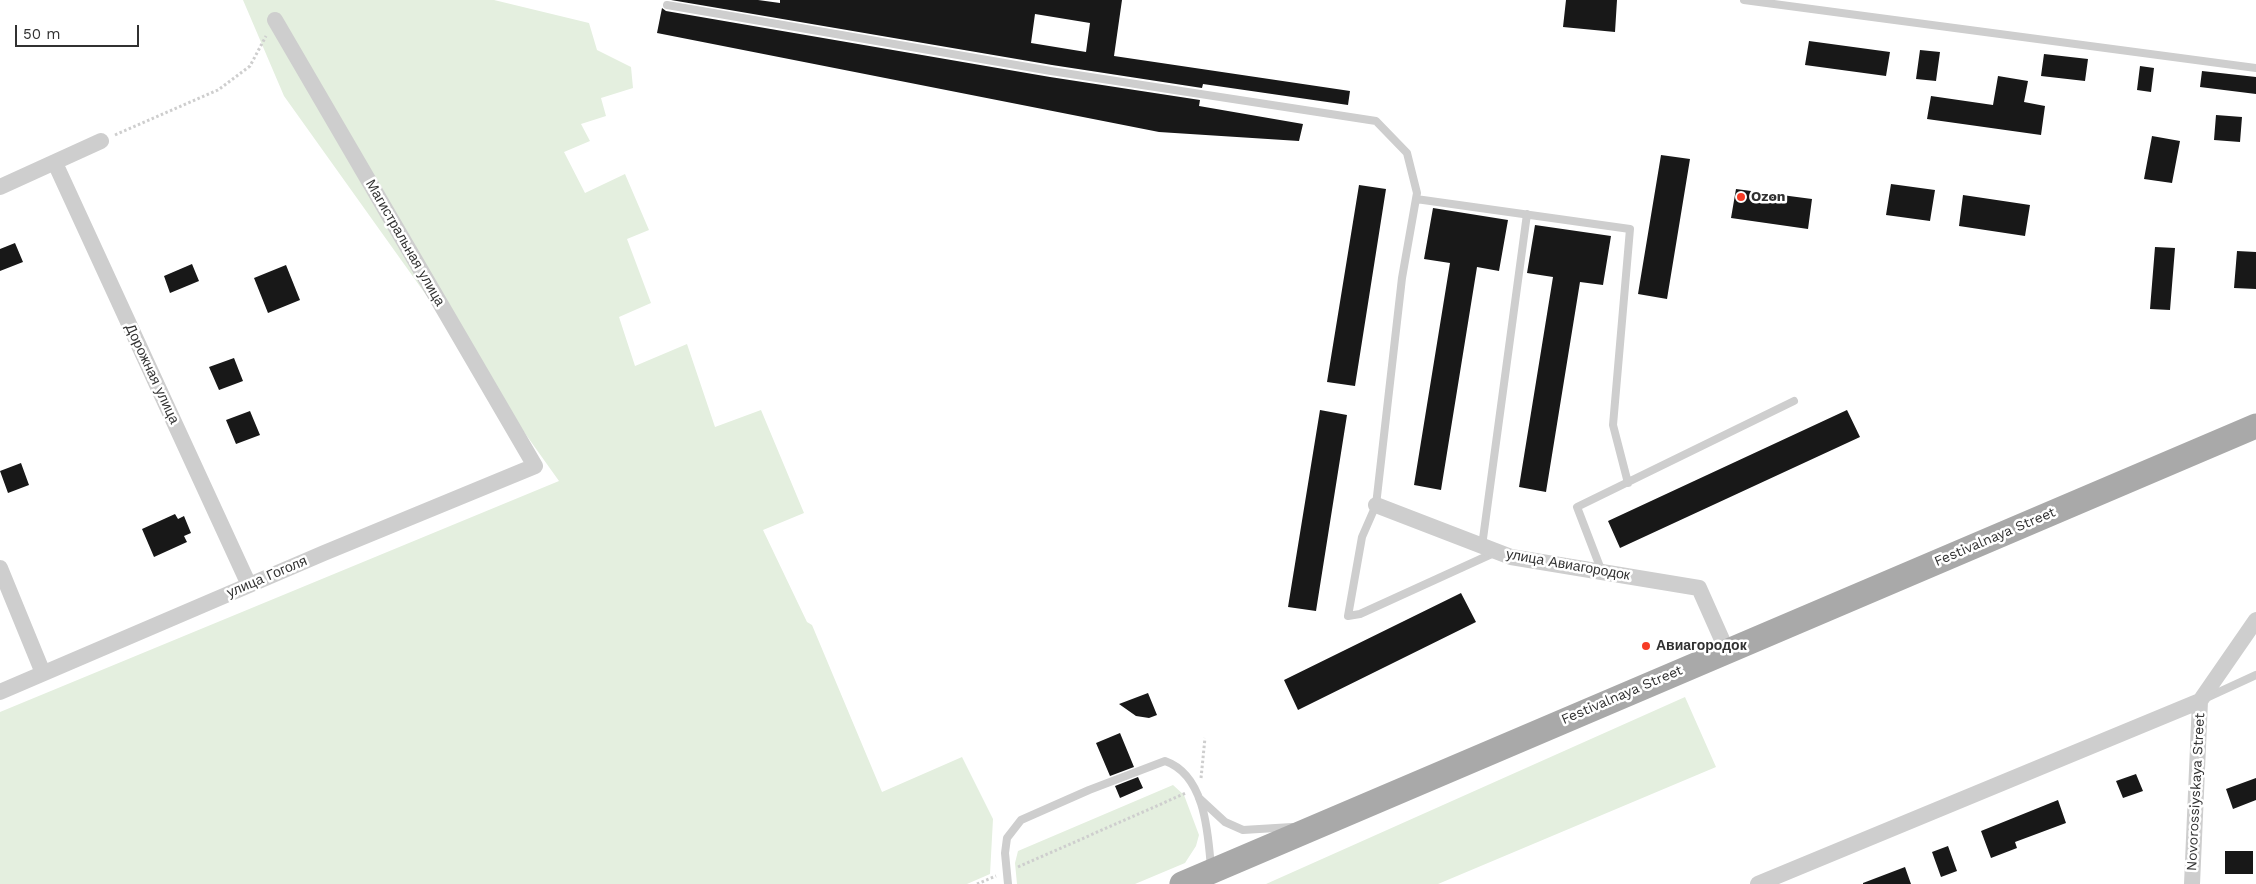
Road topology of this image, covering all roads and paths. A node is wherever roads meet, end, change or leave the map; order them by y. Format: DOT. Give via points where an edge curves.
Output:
graph roads {
  1 [pos="1744,0"];
  2 [pos="667,5"];
  3 [pos="275,20"];
  4 [pos="2256,68"];
  5 [pos="101,142"];
  6 [pos="55,163"];
  7 [pos="0,187"];
  8 [pos="1416,198"];
  9 [pos="1527,214"];
  10 [pos="1794,401"];
  11 [pos="2256,426"];
  12 [pos="534,466"];
  13 [pos="1628,483"];
  14 [pos="1376,505"];
  15 [pos="1490,549"];
  16 [pos="0,568"];
  17 [pos="1602,572"];
  18 [pos="249,585"];
  19 [pos="2256,620"];
  20 [pos="1727,651"];
  21 [pos="43,674"];
  22 [pos="2256,675"];
  23 [pos="0,692"];
  24 [pos="2200,701"];
  25 [pos="1205,738"];
  26 [pos="1195,788"];
  27 [pos="1199,798"];
  28 [pos="1321,824"];
  29 [pos="1006,871"];
  30 [pos="1212,871"];
  31 [pos="977,884"];
  32 [pos="1008,884"];
  33 [pos="1182,884"];
  34 [pos="1758,884"];
  35 [pos="2192,884"];
  1 -- 4 [label="lane"];
  2 -- 8 [label="lane" via="1051,71 1376,121 1406,153"];
  3 -- 5 [label="path" via="250,66 218,90"];
  3 -- 12 [label="street, Магистральная улица"];
  5 -- 6 [label="street"];
  6 -- 7 [label="street"];
  6 -- 18 [label="street, Дорожная улица"];
  8 -- 9 [label="lane"];
  8 -- 14 [label="lane" via="1402,278"];
  9 -- 13 [label="lane" via="1630,229 1613,425"];
  9 -- 15 [label="lane"];
  10 -- 13 [label="lane"];
  11 -- 20 [label="main road, Festivalnaya Street"];
  12 -- 18 [label="street, улица Гоголя"];
  13 -- 17 [label="lane" via="1577,507"];
  14 -- 15 [label="street, улица Авиагородок"];
  14 -- 15 [label="lane" via="1362,537 1348,616 1360,614"];
  15 -- 17 [label="street, улица Авиагородок" via="1512,557"];
  16 -- 21 [label="street"];
  17 -- 20 [label="street, улица Авиагородок" via="1699,588"];
  18 -- 21 [label="street, улица Гоголя"];
  19 -- 24 [label="street"];
  20 -- 28 [label="main road, Festivalnaya Street"];
  21 -- 23 [label="street, улица Гоголя"];
  22 -- 24 [label="lane"];
  24 -- 34 [label="street"];
  24 -- 35 [label="street, Novorossiyskaya Street"];
  25 -- 26 [label="path" via="1201,784"];
  26 -- 27 [label="lane"];
  26 -- 29 [label="path"];
  26 -- 29 [label="lane" via="1177,765 1165,761 1089,790 1021,820 1007,838"];
  27 -- 28 [label="lane" via="1225,822 1243,830"];
  27 -- 30 [label="lane"];
  28 -- 30 [label="main road, Festivalnaya Street"];
  29 -- 31 [label="path"];
  29 -- 32 [label="lane"];
  30 -- 33 [label="main road, Festivalnaya Street"];
}
